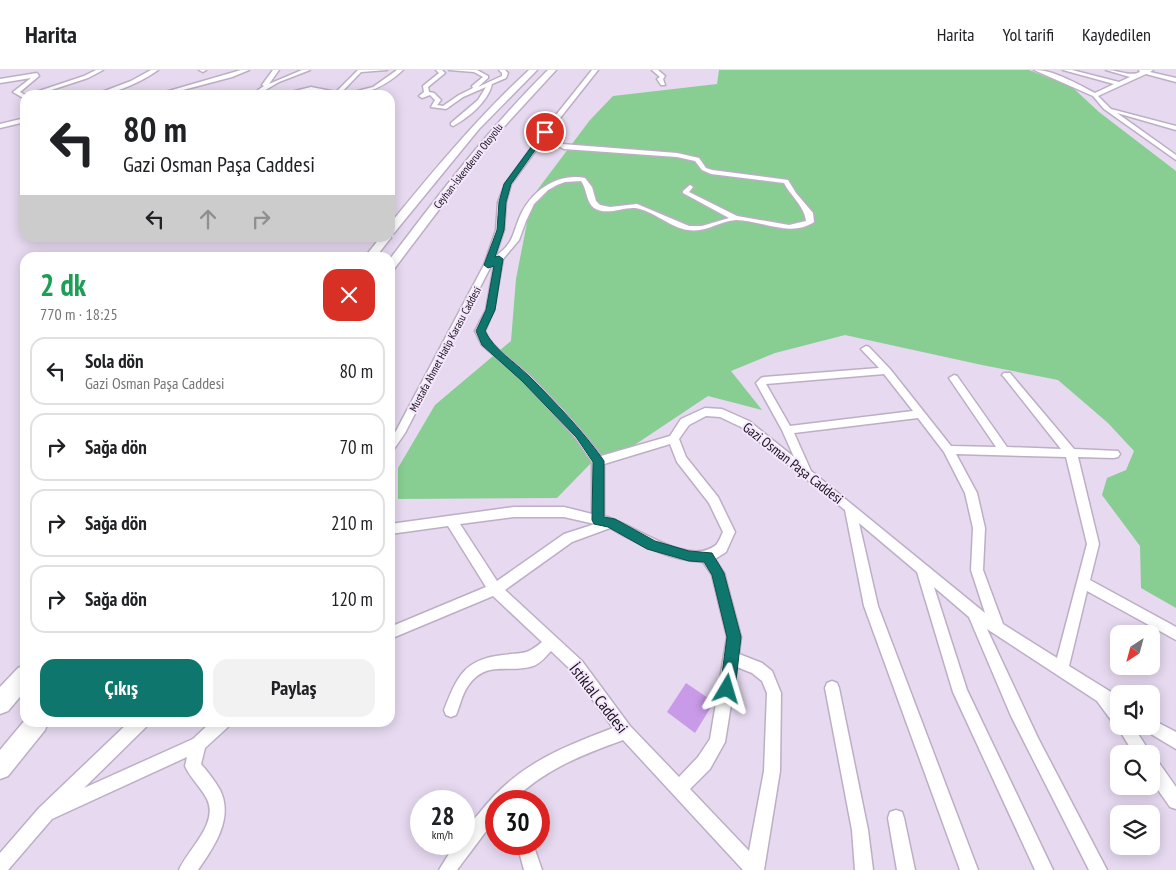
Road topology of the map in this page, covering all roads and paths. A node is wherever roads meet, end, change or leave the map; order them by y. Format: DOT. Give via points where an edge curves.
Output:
graph roads {
  1 [pos="100,70"];
  2 [pos="155,70"];
  3 [pos="276,70"];
  4 [pos="307,70"];
  5 [pos="350,70"];
  6 [pos="384,70"];
  7 [pos="400,70"];
  8 [pos="439,70"];
  9 [pos="452,70"];
  10 [pos="502,70"];
  11 [pos="533,70"];
  12 [pos="552,70"];
  13 [pos="595,70"];
  14 [pos="655,70"];
  15 [pos="1037,70"];
  16 [pos="1066,70"];
  17 [pos="1109,70"];
  18 [pos="1138,70"];
  19 [pos="244,71"];
  20 [pos="1148,71"];
  21 [pos="230,73"];
  22 [pos="289,73"];
  23 [pos="353,77"];
  24 [pos="1135,77"];
  25 [pos="282,80"];
  26 [pos="1176,80"];
  27 [pos="0,81"];
  28 [pos="489,84"];
  29 [pos="663,84"];
  30 [pos="1119,84"];
  31 [pos="210,89"];
  32 [pos="46,90"];
  33 [pos="111,90"];
  34 [pos="174,90"];
  35 [pos="260,90"];
  36 [pos="341,90"];
  37 [pos="371,90"];
  38 [pos="20,94"];
  39 [pos="466,94"];
  40 [pos="1095,95"];
  41 [pos="1106,108"];
  42 [pos="20,121"];
  43 [pos="453,124"];
  44 [pos="0,126"];
  45 [pos="1176,128"];
  46 [pos="545,132"];
  47 [pos="1176,158"];
  48 [pos="690,186"];
  49 [pos="735,218"];
  50 [pos="395,225"];
  51 [pos="382,242"];
  52 [pos="374,252"];
  53 [pos="499,259"];
  54 [pos="395,260"];
  55 [pos="488,265"];
  56 [pos="866,349"];
  57 [pos="888,371"];
  58 [pos="1007,374"];
  59 [pos="954,378"];
  60 [pos="921,414"];
  61 [pos="787,430"];
  62 [pos="395,438"];
  63 [pos="674,438"];
  64 [pos="948,450"];
  65 [pos="1004,451"];
  66 [pos="1071,453"];
  67 [pos="1114,454"];
  68 [pos="598,461"];
  69 [pos="807,473"];
  70 [pos="850,508"];
  71 [pos="451,520"];
  72 [pos="605,522"];
  73 [pos="395,528"];
  74 [pos="707,557"];
  75 [pos="922,568"];
  76 [pos="1083,582"];
  77 [pos="495,589"];
  78 [pos="974,612"];
  79 [pos="997,627"];
  80 [pos="395,631"];
  81 [pos="1176,634"];
  82 [pos="552,642"];
  83 [pos="731,658"];
  84 [pos="1061,669"];
  85 [pos="20,680"];
  86 [pos="832,688"];
  87 [pos="1102,695"];
  88 [pos="1110,700"];
  89 [pos="0,703"];
  90 [pos="1110,706"];
  91 [pos="451,710"];
  92 [pos="33,727"];
  93 [pos="136,727"];
  94 [pos="217,727"];
  95 [pos="1160,731"];
  96 [pos="625,732"];
  97 [pos="1176,741"];
  98 [pos="198,744"];
  99 [pos="0,768"];
  100 [pos="1160,779"];
  101 [pos="679,789"];
  102 [pos="515,790"];
  103 [pos="1176,801"];
  104 [pos="45,814"];
  105 [pos="896,818"];
  106 [pos="485,819"];
  107 [pos="528,855"];
  108 [pos="0,866"];
  109 [pos="755,869"];
  110 [pos="188,870"];
  111 [pos="448,870"];
  112 [pos="533,870"];
  113 [pos="864,870"];
  114 [pos="906,870"];
  115 [pos="969,870"];
  116 [pos="1044,870"];
  117 [pos="1098,870"];
  1 -- 32 [label="street"];
  2 -- 33 [label="street"];
  3 -- 35 [label="street"];
  4 -- 25 [label="street"];
  5 -- 23 [label="street"];
  6 -- 23 [label="street" via="360,71"];
  7 -- 37 [label="street"];
  8 -- 39 [label="street" via="442,73 425,87 425,95 438,100 433,106 444,108"];
  9 -- 39 [label="street" via="475,71 486,77"];
  10 -- 28 [label="street" via="504,77"];
  11 -- 50 [label="highway, Ceyhan-İskenderun Otoyolu" via="504,96"];
  12 -- 54 [label="highway, Ceyhan-İskenderun Otoyolu" via="522,98"];
  13 -- 46 [label="street, Mustafa Ahmet Hatip Karasu Caddesi"];
  14 -- 29 [label="street" via="663,77 660,79"];
  15 -- 40 [label="street"];
  16 -- 30 [label="street"];
  17 -- 24 [label="street"];
  18 -- 20 [label="street"];
  19 -- 21 [label="street"];
  19 -- 31 [label="street"];
  20 -- 24 [label="street"];
  20 -- 26 [label="street"];
  21 -- 34 [label="street"];
  22 -- 25 [label="street"];
  23 -- 36 [label="street"];
  24 -- 30 [label="street"];
  25 -- 35 [label="street"];
  27 -- 38 [label="street" via="38,74 16,92"];
  28 -- 39 [label="street"];
  28 -- 43 [label="street" via="484,97"];
  30 -- 40 [label="street"];
  40 -- 41 [label="street"];
  41 -- 45 [label="street"];
  41 -- 47 [label="street"];
  42 -- 44 [label="street"];
  46 -- 49 [label="street" via="559,135 559,145 564,147 677,155 697,159 704,169 712,172 786,181 810,213 810,222 789,227"];
  46 -- 55 [label="street, Mustafa Ahmet Hatip Karasu Caddesi" via="508,184 502,202 500,230"];
  48 -- 49 [label="street" via="685,192"];
  49 -- 53 [label="street" via="704,228 688,228 637,206 598,207 592,202 589,187 583,179 565,178 548,186 533,200 522,219 518,235"];
  51 -- 52 [label="highway"];
  53 -- 55 [label="street"];
  53 -- 68 [label="street" via="490,310 480,331 486,343 526,378 579,434"];
  55 -- 62 [label="street, Mustafa Ahmet Hatip Karasu Caddesi" via="410,416"];
  56 -- 57 [label="street"];
  57 -- 60 [label="street"];
  57 -- 61 [label="street" via="764,380 761,383"];
  58 -- 66 [label="street"];
  59 -- 65 [label="street"];
  60 -- 61 [label="street"];
  60 -- 64 [label="street"];
  61 -- 69 [label="street"];
  63 -- 68 [label="street"];
  63 -- 69 [label="street, Gazi Osman Paşa Caddesi" via="686,422 705,412 722,413 745,424"];
  63 -- 74 [label="street" via="681,459 714,500 729,532 722,548"];
  64 -- 65 [label="street"];
  64 -- 79 [label="street" via="971,493 979,528 977,570"];
  65 -- 66 [label="street"];
  66 -- 67 [label="street"];
  66 -- 76 [label="street" via="1093,544"];
  68 -- 72 [label="street"];
  69 -- 70 [label="street, Gazi Osman Paşa Caddesi"];
  70 -- 75 [label="street, Gazi Osman Paşa Caddesi"];
  70 -- 115 [label="street" via="870,606"];
  71 -- 72 [label="street" via="514,512 564,512"];
  71 -- 73 [label="street"];
  71 -- 77 [label="street, İstiklal Caddesi"];
  72 -- 74 [label="street" via="651,545 689,556"];
  72 -- 77 [label="street" via="568,538"];
  74 -- 83 [label="street" via="718,573 734,637"];
  75 -- 78 [label="street, Gazi Osman Paşa Caddesi"];
  75 -- 116 [label="street" via="960,692"];
  76 -- 81 [label="street"];
  76 -- 84 [label="street"];
  77 -- 80 [label="street"];
  77 -- 82 [label="street, İstiklal Caddesi"];
  78 -- 79 [label="street, Gazi Osman Paşa Caddesi"];
  78 -- 117 [label="street" via="995,664"];
  79 -- 84 [label="street, Gazi Osman Paşa Caddesi"];
  82 -- 91 [label="street" via="531,660 480,666 464,680"];
  82 -- 96 [label="street, İstiklal Caddesi" via="577,666"];
  83 -- 101 [label="street" via="717,742 704,763"];
  83 -- 109 [label="street" via="757,668 767,676 774,693 772,771"];
  84 -- 87 [label="street, Gazi Osman Paşa Caddesi"];
  85 -- 89 [label="highway"];
  86 -- 113 [label="street" via="860,830"];
  87 -- 88 [label="street, Gazi Osman Paşa Caddesi"];
  87 -- 90 [label="street"];
  92 -- 99 [label="highway"];
  93 -- 104 [label="street"];
  94 -- 98 [label="street"];
  95 -- 97 [label="street"];
  96 -- 101 [label="street, İstiklal Caddesi"];
  96 -- 102 [label="street" via="565,754 525,778"];
  98 -- 104 [label="street"];
  98 -- 110 [label="street" via="193,766 215,797 217,822"];
  100 -- 103 [label="street"];
  101 -- 109 [label="street, İstiklal Caddesi"];
  104 -- 108 [label="street"];
  105 -- 114 [label="street"];
  106 -- 111 [label="street"];
  107 -- 112 [label="street"];
}
